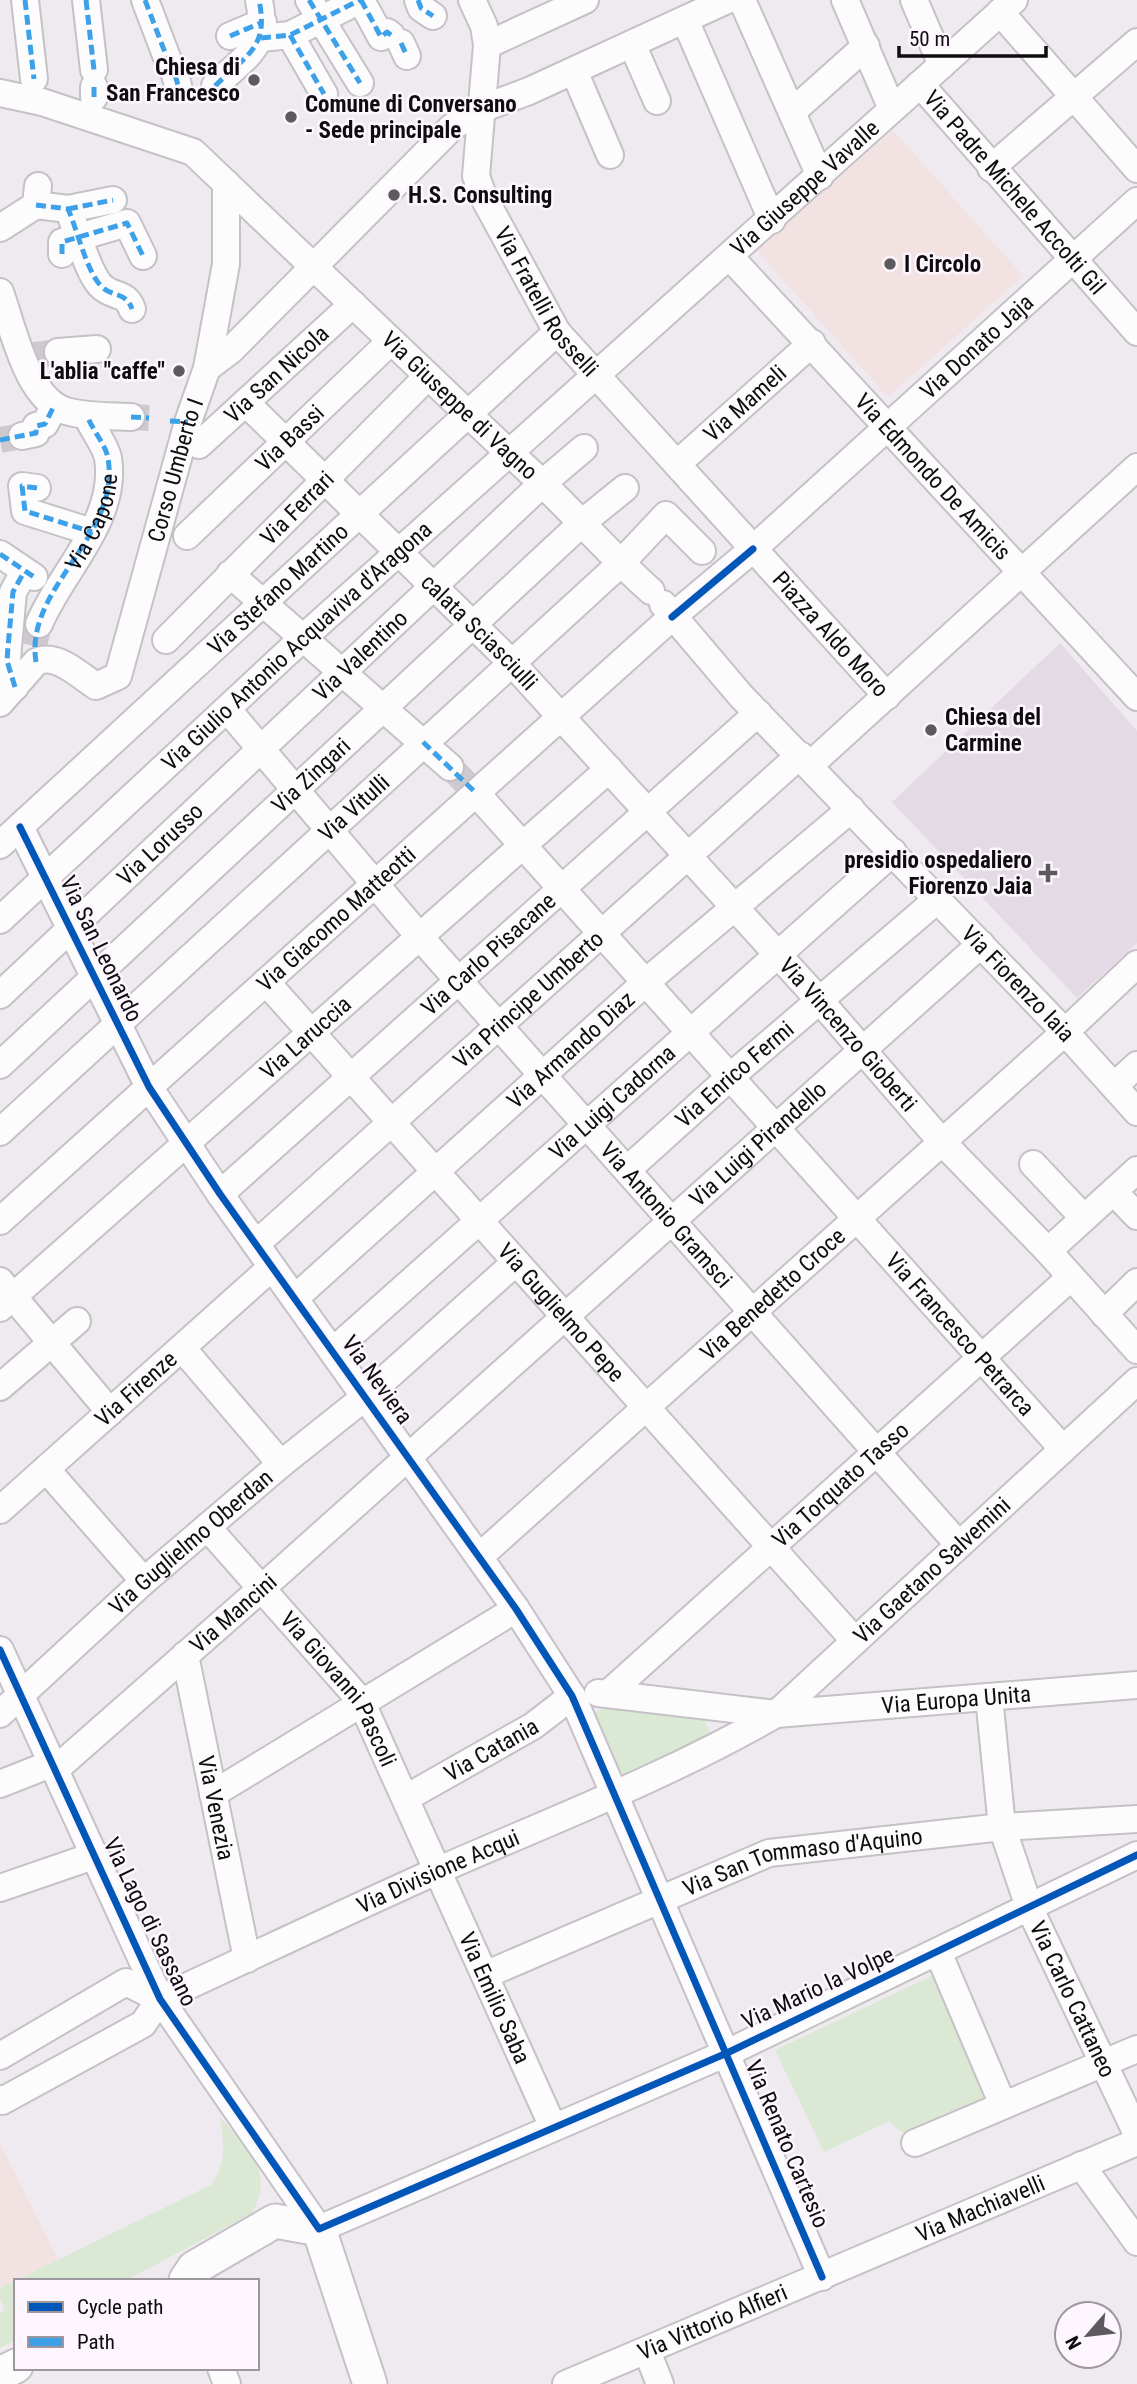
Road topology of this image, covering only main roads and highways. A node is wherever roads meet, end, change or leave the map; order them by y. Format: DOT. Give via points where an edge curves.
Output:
graph roads {
  1 [pos="319,2229"];
  2 [pos="186,2279"];
  3 [pos="187,2279"];
  4 [pos="370,2384"];
  1 -- 2 [label="main road" via="275,2221 194,2268"];
  1 -- 3 [label="main road" via="293,2245 267,2246"];
  1 -- 4 [label="main road, Via Lago di Sassano"];
}
